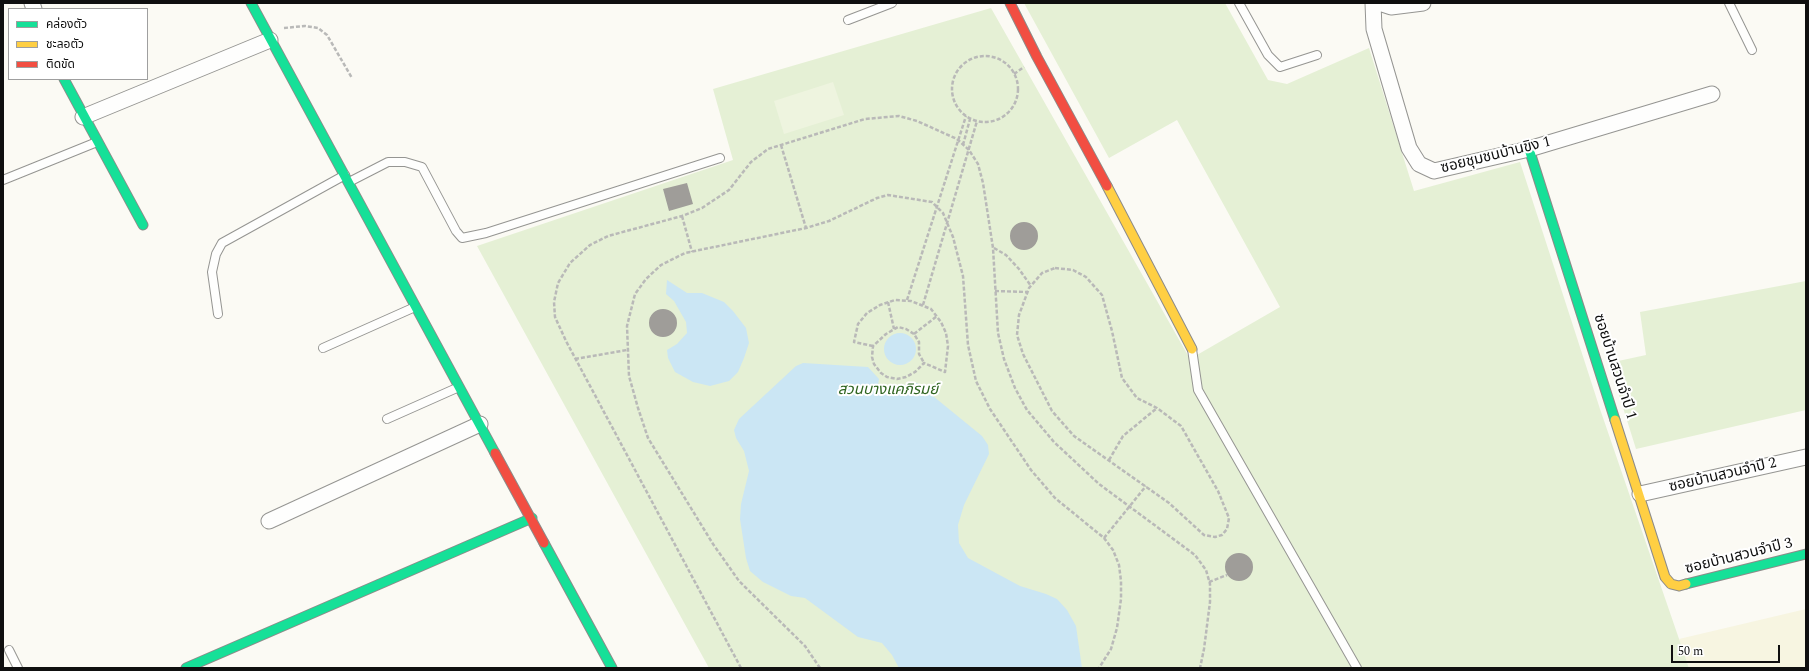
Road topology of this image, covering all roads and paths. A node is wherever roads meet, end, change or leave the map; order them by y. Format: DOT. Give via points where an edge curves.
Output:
graph roads {
  1 [pos="251,3"];
  2 [pos="892,3"];
  3 [pos="1010,3"];
  4 [pos="1238,3"];
  5 [pos="1373,3"];
  6 [pos="1380,3"];
  7 [pos="1423,3"];
  8 [pos="1729,3"];
  9 [pos="848,20"];
  10 [pos="268,35"];
  11 [pos="1752,50"];
  12 [pos="1317,55"];
  13 [pos="352,78"];
  14 [pos="64,80"];
  15 [pos="1712,94"];
  16 [pos="966,116"];
  17 [pos="83,117"];
  18 [pos="970,119"];
  19 [pos="978,121"];
  20 [pos="958,140"];
  21 [pos="96,142"];
  22 [pos="963,144"];
  23 [pos="782,145"];
  24 [pos="1530,149"];
  25 [pos="969,150"];
  26 [pos="720,158"];
  27 [pos="347,179"];
  28 [pos="3,180"];
  29 [pos="937,207"];
  30 [pos="682,216"];
  31 [pos="947,222"];
  32 [pos="143,224"];
  33 [pos="806,228"];
  34 [pos="994,248"];
  35 [pos="692,252"];
  36 [pos="1031,286"];
  37 [pos="995,291"];
  38 [pos="1027,292"];
  39 [pos="907,300"];
  40 [pos="888,302"];
  41 [pos="923,305"];
  42 [pos="416,306"];
  43 [pos="218,314"];
  44 [pos="936,316"];
  45 [pos="894,329"];
  46 [pos="914,334"];
  47 [pos="873,346"];
  48 [pos="323,348"];
  49 [pos="1192,349"];
  50 [pos="627,350"];
  51 [pos="575,359"];
  52 [pos="924,363"];
  53 [pos="460,386"];
  54 [pos="1157,408"];
  55 [pos="386,419"];
  56 [pos="480,424"];
  57 [pos="1806,457"];
  58 [pos="1109,460"];
  59 [pos="1146,486"];
  60 [pos="1640,494"];
  61 [pos="1129,506"];
  62 [pos="532,518"];
  63 [pos="269,521"];
  64 [pos="1104,538"];
  65 [pos="1806,554"];
  66 [pos="1227,575"];
  67 [pos="1209,582"];
  68 [pos="1679,586"];
  69 [pos="9,650"];
  70 [pos="18,668"];
  71 [pos="186,668"];
  72 [pos="612,668"];
  73 [pos="741,668"];
  74 [pos="820,668"];
  75 [pos="1099,668"];
  76 [pos="1200,668"];
  77 [pos="1357,668"];
  1 -- 10 [label="street"];
  2 -- 9 [label="lane"];
  3 -- 49 [label="street"];
  4 -- 12 [label="lane" via="1268,55 1280,67"];
  5 -- 24 [label="street, ซอยชุมชนบ้านขิง 1" via="1374,29 1410,148 1419,164 1434,171"];
  6 -- 7 [label="street" via="1392,7"];
  8 -- 11 [label="lane"];
  10 -- 13 [label="path" via="305,26 318,28 327,35"];
  10 -- 17 [label="street"];
  10 -- 27 [label="street"];
  14 -- 17 [label="street"];
  15 -- 24 [label="street, ซอยชุมชนบ้านขิง 1"];
  16 -- 18 [label="path"];
  16 -- 19 [label="path" via="955,103 952,92 958,71 966,62 976,58 987,56 998,59 1008,65 1018,84 1015,104 1001,119 991,122"];
  16 -- 20 [label="path"];
  17 -- 21 [label="street"];
  18 -- 19 [label="path"];
  18 -- 22 [label="path"];
  19 -- 25 [label="path"];
  20 -- 22 [label="path"];
  20 -- 23 [label="path" via="918,121 899,116 865,119"];
  20 -- 29 [label="path"];
  21 -- 28 [label="lane"];
  21 -- 32 [label="street"];
  22 -- 25 [label="path"];
  23 -- 30 [label="path" via="768,149 758,156 729,190 702,208"];
  23 -- 33 [label="path"];
  24 -- 60 [label="street, ซอยบ้านสวนจำปี 1"];
  25 -- 31 [label="path"];
  25 -- 34 [label="path" via="978,164 984,183"];
  26 -- 27 [label="lane" via="486,233 462,238 422,167 405,162 388,162"];
  27 -- 42 [label="street"];
  27 -- 43 [label="lane" via="222,244 216,254 212,272"];
  29 -- 31 [label="path"];
  29 -- 33 [label="path" via="932,202 888,195"];
  29 -- 39 [label="path"];
  30 -- 35 [label="path"];
  30 -- 51 [label="path" via="608,236 590,245 570,263 558,283 554,309 555,317"];
  31 -- 41 [label="path"];
  31 -- 64 [label="path" via="963,276 968,345 976,381 990,408 1031,470 1056,498"];
  33 -- 35 [label="path"];
  34 -- 36 [label="path" via="1006,255"];
  34 -- 37 [label="path"];
  35 -- 50 [label="path" via="661,265 635,294 627,326"];
  36 -- 38 [label="path"];
  36 -- 54 [label="path" via="1042,273 1055,268 1073,270 1086,277 1102,295 1122,378 1138,398"];
  37 -- 38 [label="path"];
  37 -- 61 [label="path" via="998,333 1004,359 1027,410 1054,442 1099,484"];
  38 -- 58 [label="path" via="1019,315 1017,335 1023,354 1052,411 1074,436"];
  39 -- 40 [label="path"];
  39 -- 41 [label="path"];
  40 -- 45 [label="path"];
  40 -- 47 [label="path" via="867,313 858,324 854,342"];
  41 -- 44 [label="path" via="931,309"];
  42 -- 48 [label="lane"];
  42 -- 53 [label="street"];
  44 -- 46 [label="path"];
  44 -- 52 [label="path" via="946,333 948,346 944,372"];
  45 -- 46 [label="path" via="898,327"];
  45 -- 47 [label="path"];
  46 -- 52 [label="path" via="919,342 919,354"];
  47 -- 52 [label="path" via="874,364 887,377 906,377"];
  49 -- 77 [label="lane" via="1198,390"];
  50 -- 51 [label="path"];
  50 -- 74 [label="path" via="630,376 648,438 739,582 805,646"];
  51 -- 73 [label="path"];
  53 -- 55 [label="lane"];
  53 -- 56 [label="street"];
  54 -- 58 [label="path" via="1123,436"];
  54 -- 59 [label="path" via="1181,426 1214,484 1228,518 1227,529 1222,535 1214,537 1204,534"];
  56 -- 62 [label="street"];
  56 -- 63 [label="street"];
  57 -- 60 [label="street, ซอยบ้านสวนจำปี 2"];
  58 -- 59 [label="path"];
  59 -- 61 [label="path"];
  60 -- 68 [label="street, ซอยบ้านสวนจำปี 1" via="1665,577 1671,584"];
  61 -- 64 [label="path"];
  61 -- 67 [label="path" via="1195,555 1206,570"];
  62 -- 71 [label="street"];
  62 -- 72 [label="street"];
  64 -- 75 [label="path" via="1113,550 1119,565 1121,599 1111,649"];
  65 -- 68 [label="street, ซอยบ้านสวนจำปี 3"];
  66 -- 67 [label="path"];
  67 -- 76 [label="path" via="1210,602"];
  69 -- 70 [label="lane"];
}
